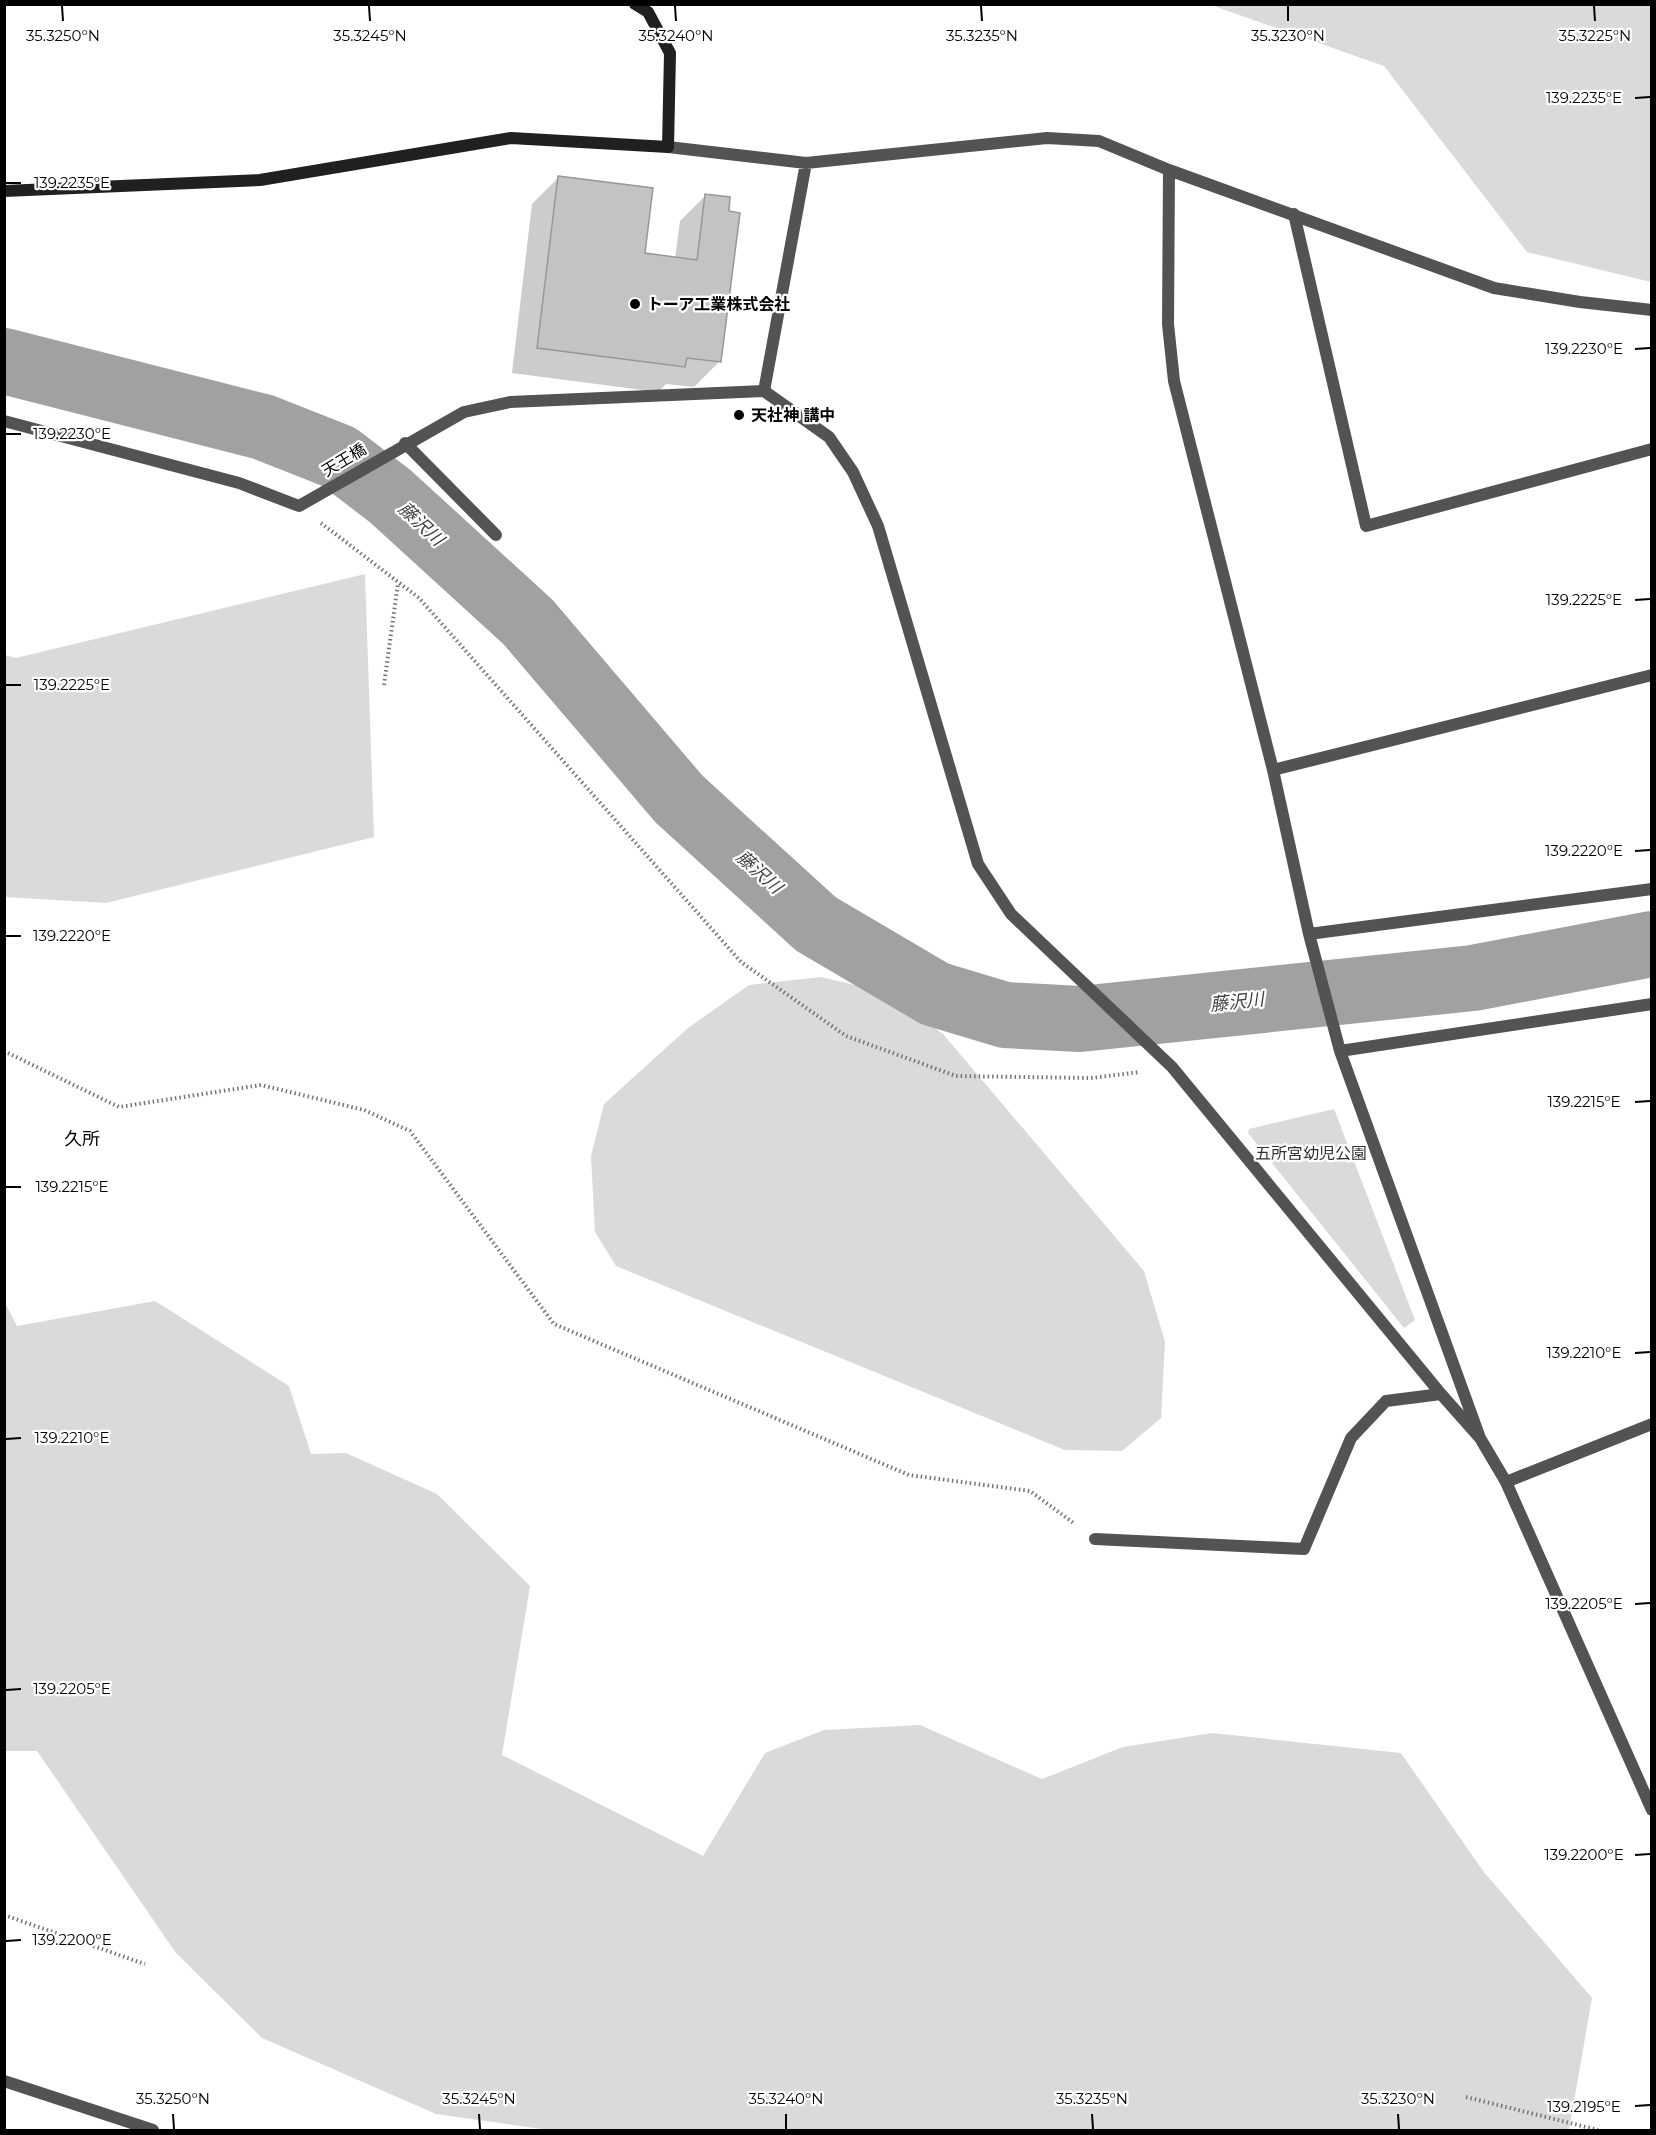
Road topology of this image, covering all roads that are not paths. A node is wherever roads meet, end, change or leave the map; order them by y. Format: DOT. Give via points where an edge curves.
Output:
graph roads {
  1 [pos="635,4"];
  2 [pos="668,147"];
  3 [pos="806,162"];
  4 [pos="1169,170"];
  5 [pos="4,191"];
  6 [pos="1294,214"];
  7 [pos="1651,312"];
  8 [pos="764,391"];
  9 [pos="4,421"];
  10 [pos="405,443"];
  11 [pos="1652,449"];
  12 [pos="496,535"];
  13 [pos="1652,675"];
  14 [pos="1273,770"];
  15 [pos="1652,889"];
  16 [pos="1309,934"];
  17 [pos="1652,1005"];
  18 [pos="1338,1045"];
  19 [pos="1441,1394"];
  20 [pos="1652,1424"];
  21 [pos="1480,1438"];
  22 [pos="1506,1482"];
  23 [pos="1095,1539"];
  24 [pos="1651,1807"];
  25 [pos="4,2081"];
  26 [pos="153,2130"];
  1 -- 2 [label="street" via="648,12 670,53"];
  2 -- 3 [label="street"];
  2 -- 5 [label="street" via="511,138 260,180"];
  3 -- 4 [label="street" via="1047,138 1099,141"];
  3 -- 8 [label="street"];
  4 -- 6 [label="street"];
  4 -- 14 [label="street" via="1168,324 1174,381"];
  6 -- 7 [label="street" via="1494,288"];
  6 -- 11 [label="street" via="1366,526"];
  8 -- 10 [label="street, 天王橋" via="510,402 464,412"];
  8 -- 19 [label="street" via="829,437 853,472 878,526 978,864 1011,914 1172,1067"];
  9 -- 10 [label="street, 天王橋" via="239,483 299,506"];
  10 -- 12 [label="street"];
  13 -- 14 [label="street"];
  14 -- 16 [label="street"];
  15 -- 16 [label="street"];
  16 -- 18 [label="street"];
  17 -- 18 [label="street"];
  18 -- 21 [label="street"];
  19 -- 21 [label="street"];
  19 -- 23 [label="street" via="1386,1401 1351,1438 1304,1549"];
  20 -- 22 [label="street"];
  21 -- 22 [label="street"];
  22 -- 24 [label="street"];
  25 -- 26 [label="street"];
}
